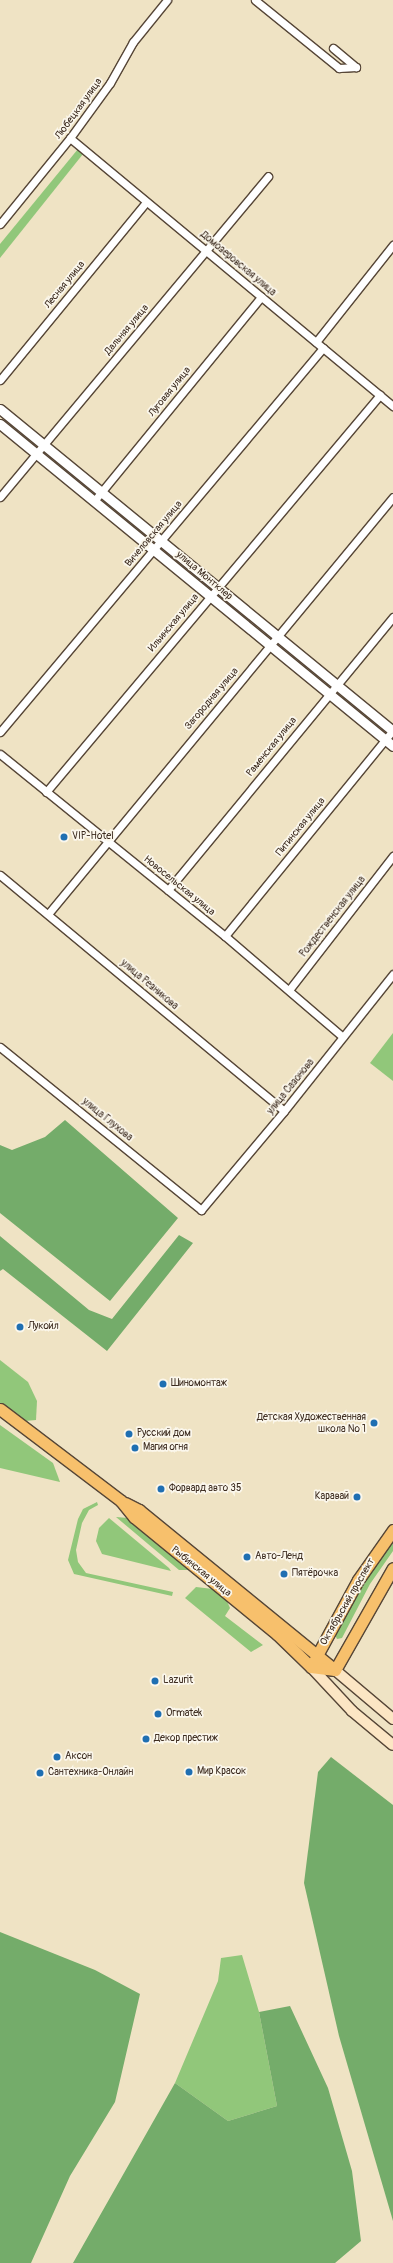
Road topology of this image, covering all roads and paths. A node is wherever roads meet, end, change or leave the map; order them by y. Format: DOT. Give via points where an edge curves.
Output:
graph roads {
  1 [pos="167,0"];
  2 [pos="255,0"];
  3 [pos="333,48"];
  4 [pos="70,138"];
  5 [pos="268,176"];
  6 [pos="146,202"];
  7 [pos="0,224"];
  8 [pos="393,245"];
  9 [pos="206,251"];
  10 [pos="261,297"];
  11 [pos="316,342"];
  12 [pos="323,348"];
  13 [pos="0,380"];
  14 [pos="380,395"];
  15 [pos="393,406"];
  16 [pos="0,409"];
  17 [pos="0,424"];
  18 [pos="43,445"];
  19 [pos="36,453"];
  20 [pos="101,492"];
  21 [pos="0,497"];
  22 [pos="393,497"];
  23 [pos="94,501"];
  24 [pos="161,541"];
  25 [pos="154,549"];
  26 [pos="217,587"];
  27 [pos="210,596"];
  28 [pos="393,617"];
  29 [pos="276,636"];
  30 [pos="269,644"];
  31 [pos="336,685"];
  32 [pos="329,694"];
  33 [pos="393,731"];
  34 [pos="0,732"];
  35 [pos="385,740"];
  36 [pos="393,746"];
  37 [pos="0,754"];
  38 [pos="46,792"];
  39 [pos="108,841"];
  40 [pos="393,856"];
  41 [pos="0,875"];
  42 [pos="168,890"];
  43 [pos="48,914"];
  44 [pos="225,936"];
  45 [pos="393,974"];
  46 [pos="288,990"];
  47 [pos="343,1037"];
  48 [pos="0,1047"];
  49 [pos="284,1111"];
  50 [pos="201,1210"];
  51 [pos="0,1409"];
  52 [pos="121,1500"];
  53 [pos="393,1530"];
  54 [pos="393,1568"];
  55 [pos="318,1655"];
  56 [pos="312,1667"];
  57 [pos="335,1670"];
  58 [pos="393,1719"];
  59 [pos="393,1745"];
  1 -- 4 [label="street, Любецкая улица" via="133,42 110,83"];
  2 -- 3 [label="street" via="339,68 356,67"];
  4 -- 6 [label="street, Домозеровская улица"];
  4 -- 7 [label="street, Любецкая улица"];
  5 -- 9 [label="street, Дальняя улица"];
  6 -- 9 [label="street, Домозеровская улица"];
  6 -- 13 [label="street, Лесная улица"];
  8 -- 11 [label="street"];
  9 -- 10 [label="street, Домозеровская улица"];
  9 -- 18 [label="street, Дальняя улица"];
  10 -- 11 [label="street, Домозеровская улица"];
  10 -- 20 [label="street, Луговая улица"];
  11 -- 12 [label="street, Домозеровская улица"];
  12 -- 14 [label="street, Домозеровская улица"];
  12 -- 24 [label="street, Вичеловская улица"];
  14 -- 15 [label="street, Домозеровская улица"];
  14 -- 26 [label="street, Ильинская улица"];
  16 -- 18 [label="street, улица Монтклер"];
  17 -- 19 [label="street, улица Монтклер"];
  18 -- 19 [label="street, Дальняя улица"];
  18 -- 20 [label="street, улица Монтклер"];
  19 -- 21 [label="street, Дальняя улица"];
  19 -- 23 [label="street, улица Монтклер"];
  20 -- 23 [label="street, Луговая улица"];
  20 -- 24 [label="street, улица Монтклер"];
  22 -- 29 [label="street, Загородная улица"];
  23 -- 25 [label="street, улица Монтклер"];
  24 -- 25 [label="street, Вичеловская улица"];
  24 -- 26 [label="street, улица Монтклер"];
  25 -- 27 [label="street, улица Монтклер"];
  25 -- 34 [label="street, Вичеловская улица"];
  26 -- 27 [label="street, Ильинская улица"];
  26 -- 29 [label="street, улица Монтклер"];
  27 -- 30 [label="street, улица Монтклер"];
  27 -- 38 [label="street, Ильинская улица"];
  28 -- 31 [label="street, Раменская улица"];
  29 -- 30 [label="street, Загородная улица"];
  29 -- 31 [label="street, улица Монтклер"];
  30 -- 32 [label="street, улица Монтклер"];
  30 -- 39 [label="street, Загородная улица"];
  31 -- 32 [label="street, Раменская улица"];
  31 -- 33 [label="street, улица Монтклер"];
  32 -- 35 [label="street, улица Монтклер"];
  32 -- 42 [label="street, Раменская улица"];
  33 -- 35 [label="street, Питинская улица"];
  35 -- 36 [label="street, улица Монтклер"];
  35 -- 44 [label="street, Питинская улица"];
  37 -- 38 [label="street, Новосельская улица"];
  38 -- 39 [label="street, Новосельская улица"];
  39 -- 42 [label="street, Новосельская улица"];
  39 -- 43 [label="street, Загородная улица"];
  40 -- 46 [label="street, Рождественская улица"];
  41 -- 43 [label="street, улица Резникова"];
  42 -- 44 [label="street, Новосельская улица"];
  43 -- 49 [label="street, улица Резникова"];
  44 -- 46 [label="street, Новосельская улица"];
  45 -- 47 [label="street, улица Сазонова"];
  46 -- 47 [label="street, Новосельская улица"];
  47 -- 49 [label="street, улица Сазонова"];
  48 -- 50 [label="street, улица Глухова"];
  49 -- 50 [label="street, улица Сазонова"];
  51 -- 52 [label="main road, Рыбинская улица"];
  52 -- 55 [label="main road" via="139,1510"];
  52 -- 56 [label="main road, Рыбинская улица" via="134,1517 277,1634"];
  53 -- 55 [label="main road, Октябрьский проспект" via="358,1580"];
  54 -- 57 [label="main road, Октябрьский проспект"];
  55 -- 56 [label="main road, Октябрьский проспект"];
  55 -- 57 [label="main road"];
  56 -- 57 [label="main road"];
  56 -- 59 [label="main road, Рыбинская улица" via="352,1711"];
  57 -- 58 [label="main road"];
}
